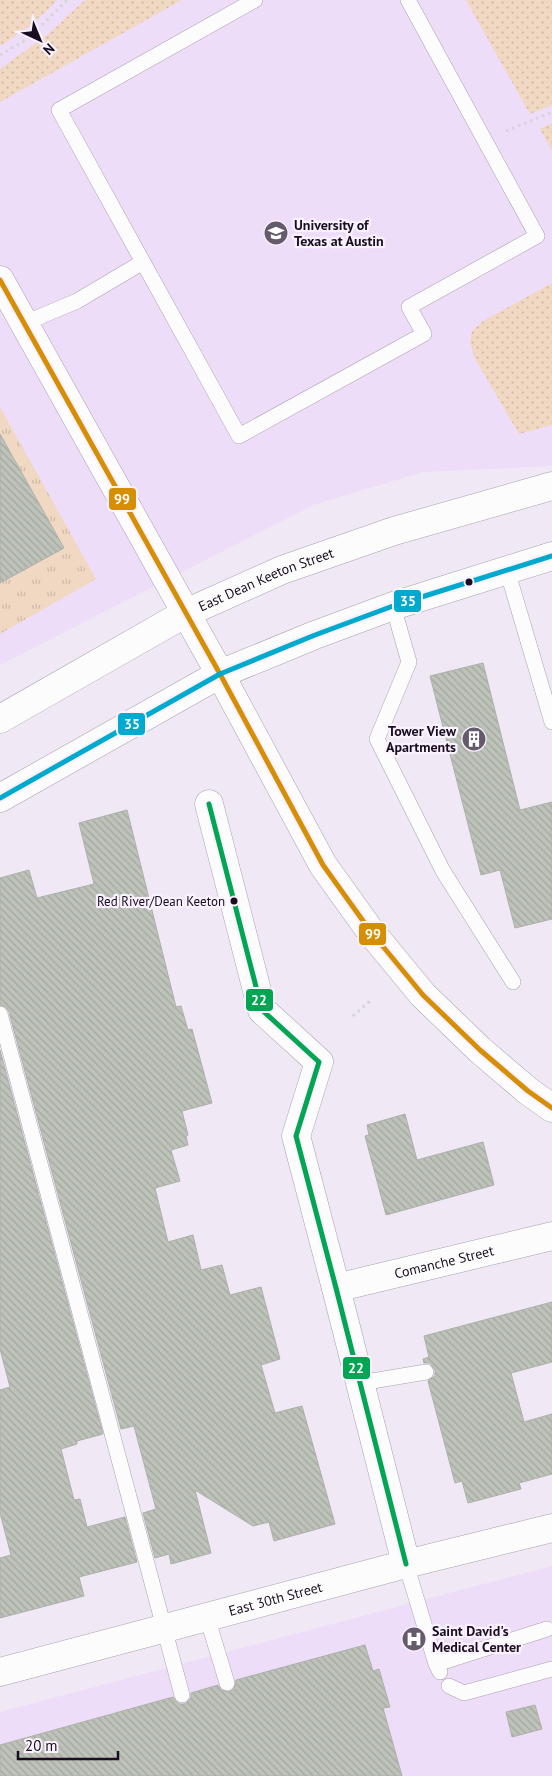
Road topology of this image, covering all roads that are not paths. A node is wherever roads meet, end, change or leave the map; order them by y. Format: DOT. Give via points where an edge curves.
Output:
graph roads {
  1 [pos="254,0"];
  2 [pos="408,0"];
  3 [pos="143,262"];
  4 [pos="0,280"];
  5 [pos="25,324"];
  6 [pos="552,486"];
  7 [pos="552,556"];
  8 [pos="507,570"];
  9 [pos="393,606"];
  10 [pos="186,613"];
  11 [pos="220,674"];
  12 [pos="0,719"];
  13 [pos="552,722"];
  14 [pos="0,798"];
  15 [pos="209,804"];
  16 [pos="513,982"];
  17 [pos="0,1014"];
  18 [pos="552,1108"];
  19 [pos="552,1236"];
  20 [pos="336,1288"];
  21 [pos="426,1372"];
  22 [pos="360,1383"];
  23 [pos="552,1528"];
  24 [pos="406,1564"];
  25 [pos="207,1617"];
  26 [pos="164,1628"];
  27 [pos="547,1628"];
  28 [pos="552,1670"];
  29 [pos="0,1672"];
  30 [pos="227,1683"];
  31 [pos="449,1686"];
  32 [pos="182,1695"];
  1 -- 3 [label="lane" via="59,110"];
  2 -- 3 [label="lane" via="537,236 409,307 424,334 239,436"];
  3 -- 5 [label="lane" via="77,302"];
  4 -- 5 [label="street"];
  5 -- 10 [label="street"];
  6 -- 10 [label="street, East Dean Keeton Street" via="394,531 282,570"];
  7 -- 8 [label="street"];
  8 -- 9 [label="street"];
  8 -- 13 [label="lane"];
  9 -- 11 [label="street"];
  9 -- 16 [label="lane" via="409,662 377,738 443,871"];
  10 -- 11 [label="street"];
  10 -- 12 [label="street, East Dean Keeton Street"];
  11 -- 14 [label="street"];
  11 -- 18 [label="street" via="323,865 371,932 424,995 466,1036"];
  15 -- 20 [label="street" via="262,1010 319,1062 296,1136"];
  17 -- 26 [label="lane"];
  19 -- 20 [label="street, Comanche Street"];
  20 -- 22 [label="street"];
  21 -- 22 [label="lane"];
  22 -- 24 [label="street"];
  23 -- 24 [label="street, East 30th Street"];
  24 -- 25 [label="street, East 30th Street"];
  24 -- 27 [label="lane" via="438,1668"];
  25 -- 26 [label="street, East 30th Street"];
  25 -- 30 [label="lane"];
  26 -- 29 [label="street, East 30th Street"];
  26 -- 32 [label="lane"];
  28 -- 31 [label="lane" via="464,1693"];
}
